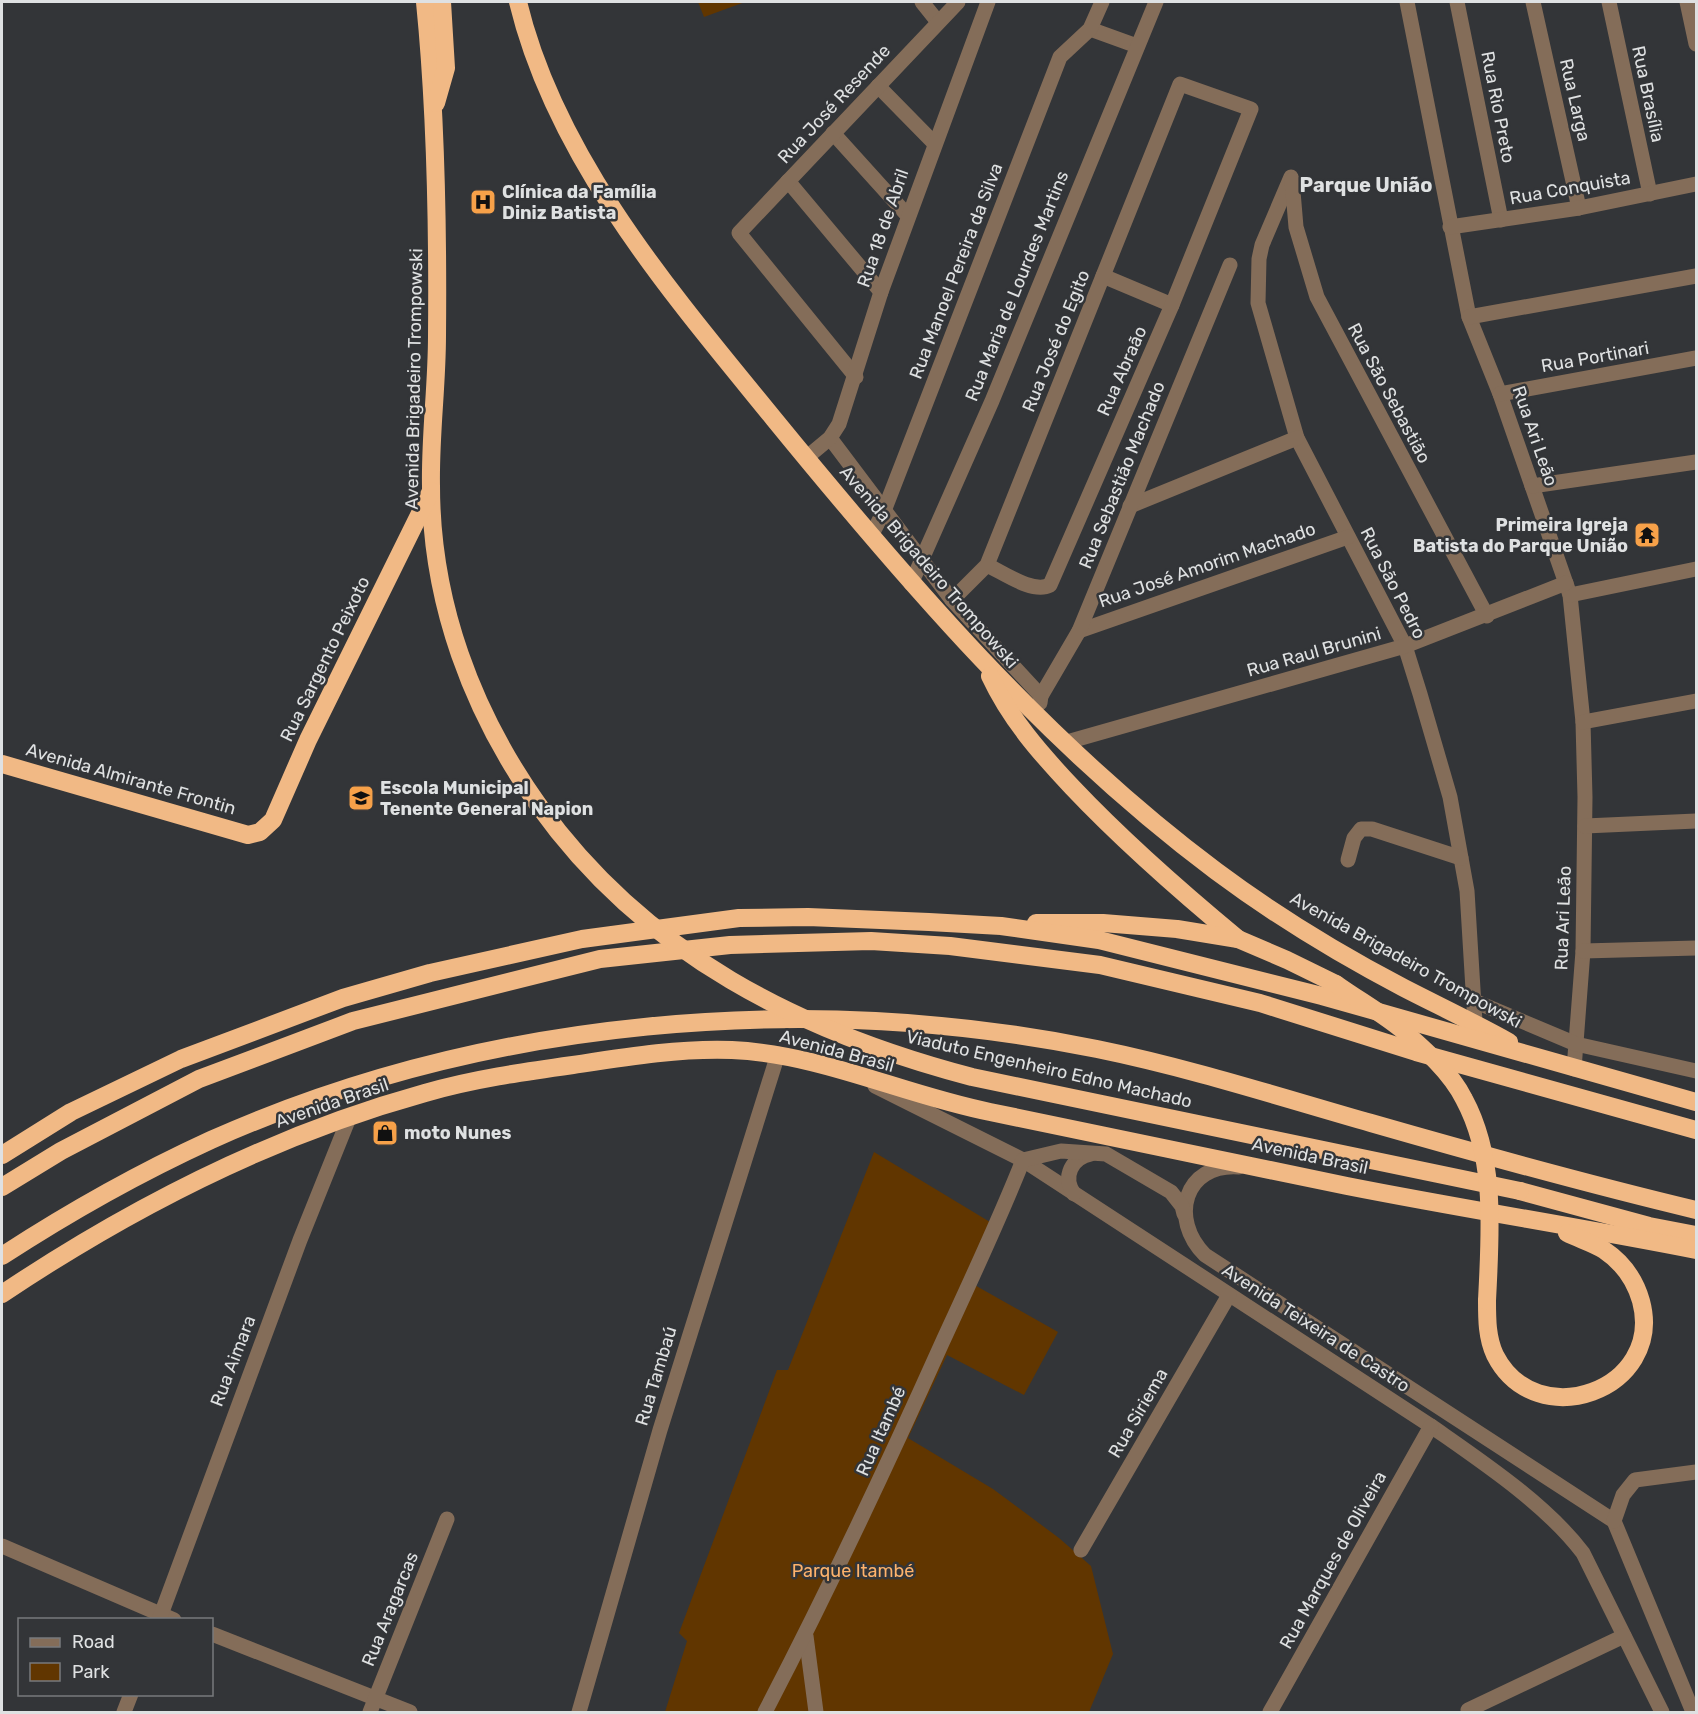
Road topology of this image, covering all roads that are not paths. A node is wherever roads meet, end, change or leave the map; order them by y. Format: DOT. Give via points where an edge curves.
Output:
graph roads {
  1 [pos="425,2"];
  2 [pos="442,2"];
  3 [pos="518,2"];
  4 [pos="922,2"];
  5 [pos="958,2"];
  6 [pos="988,2"];
  7 [pos="1102,2"];
  8 [pos="1156,2"];
  9 [pos="1407,2"];
  10 [pos="1457,2"];
  11 [pos="1533,2"];
  12 [pos="1609,2"];
  13 [pos="1687,2"];
  14 [pos="938,22"];
  15 [pos="1090,29"];
  16 [pos="1696,44"];
  17 [pos="1137,46"];
  18 [pos="1180,84"];
  19 [pos="878,86"];
  20 [pos="432,120"];
  21 [pos="833,134"];
  22 [pos="934,143"];
  23 [pos="1291,177"];
  24 [pos="788,181"];
  25 [pos="1696,184"];
  26 [pos="1650,194"];
  27 [pos="1579,208"];
  28 [pos="908,216"];
  29 [pos="1501,220"];
  30 [pos="1450,227"];
  31 [pos="1230,265"];
  32 [pos="1103,276"];
  33 [pos="1696,276"];
  34 [pos="881,292"];
  35 [pos="1172,305"];
  36 [pos="1470,317"];
  37 [pos="1696,358"];
  38 [pos="856,377"];
  39 [pos="1500,394"];
  40 [pos="830,438"];
  41 [pos="1297,438"];
  42 [pos="806,458"];
  43 [pos="1696,462"];
  44 [pos="1532,486"];
  45 [pos="431,491"];
  46 [pos="1130,506"];
  47 [pos="884,511"];
  48 [pos="871,536"];
  49 [pos="1348,537"];
  50 [pos="920,560"];
  51 [pos="987,565"];
  52 [pos="1696,569"];
  53 [pos="911,584"];
  54 [pos="1568,589"];
  55 [pos="952,600"];
  56 [pos="1486,616"];
  57 [pos="1079,631"];
  58 [pos="1405,646"];
  59 [pos="986,666"];
  60 [pos="1041,696"];
  61 [pos="1696,701"];
  62 [pos="1037,715"];
  63 [pos="1583,722"];
  64 [pos="1067,742"];
  65 [pos="2,764"];
  66 [pos="538,806"];
  67 [pos="1696,821"];
  68 [pos="1585,826"];
  69 [pos="248,835"];
  70 [pos="1461,858"];
  71 [pos="1348,860"];
  72 [pos="1001,926"];
  73 [pos="1238,939"];
  74 [pos="1696,948"];
  75 [pos="1583,951"];
  76 [pos="1474,1001"];
  77 [pos="1475,1022"];
  78 [pos="1576,1044"];
  79 [pos="778,1054"];
  80 [pos="1567,1066"];
  81 [pos="1696,1071"];
  82 [pos="855,1076"];
  83 [pos="1696,1102"];
  84 [pos="349,1118"];
  85 [pos="1696,1130"];
  86 [pos="1098,1154"];
  87 [pos="2,1155"];
  88 [pos="1023,1160"];
  89 [pos="1280,1171"];
  90 [pos="2,1187"];
  91 [pos="1526,1192"];
  92 [pos="1074,1194"];
  93 [pos="1696,1210"];
  94 [pos="1185,1218"];
  95 [pos="1543,1223"];
  96 [pos="1696,1224"];
  97 [pos="1696,1235"];
  98 [pos="1696,1250"];
  99 [pos="2,1256"];
  100 [pos="2,1294"];
  101 [pos="1228,1295"];
  102 [pos="1431,1426"];
  103 [pos="1696,1473"];
  104 [pos="447,1519"];
  105 [pos="1614,1521"];
  106 [pos="2,1546"];
  107 [pos="1081,1550"];
  108 [pos="164,1618"];
  109 [pos="213,1634"];
  110 [pos="806,1636"];
  111 [pos="1624,1636"];
  112 [pos="130,1696"];
  113 [pos="372,1706"];
  114 [pos="1468,1710"];
  115 [pos="124,1713"];
  116 [pos="410,1713"];
  117 [pos="579,1713"];
  118 [pos="765,1713"];
  119 [pos="816,1713"];
  120 [pos="1270,1713"];
  121 [pos="1662,1713"];
  122 [pos="1693,1713"];
  1 -- 20 [label="highway, Avenida Brigadeiro Trompowski"];
  2 -- 20 [label="highway" via="446,68"];
  3 -- 42 [label="highway, Avenida Brigadeiro Trompowski" via="544,83 604,195 712,342"];
  4 -- 14 [label="street"];
  5 -- 14 [label="street, Rua José Resende"];
  6 -- 22 [label="street, Rua 18 de Abril"];
  7 -- 15 [label="street"];
  8 -- 17 [label="street, Rua Maria de Lourdes Martins"];
  9 -- 30 [label="street, Rua Ari Leão"];
  10 -- 29 [label="street, Rua Rio Preto"];
  11 -- 27 [label="street, Rua Larga"];
  12 -- 26 [label="street, Rua Brasília"];
  13 -- 16 [label="street"];
  14 -- 19 [label="street, Rua José Resende"];
  15 -- 17 [label="street"];
  15 -- 47 [label="street, Rua Manoel Pereira da Silva" via="1060,57"];
  17 -- 50 [label="street, Rua Maria de Lourdes Martins" via="992,400"];
  18 -- 32 [label="street, Rua José do Egito"];
  18 -- 35 [label="street, Rua Abraão" via="1251,109"];
  19 -- 21 [label="street, Rua José Resende"];
  19 -- 22 [label="street"];
  20 -- 45 [label="highway, Avenida Brigadeiro Trompowski" via="438,252"];
  21 -- 24 [label="street, Rua José Resende"];
  21 -- 28 [label="street"];
  22 -- 28 [label="street, Rua 18 de Abril"];
  23 -- 41 [label="street, Rua São Pedro" via="1265,235 1257,282 1265,333"];
  23 -- 56 [label="street, Rua São Sebastião" via="1296,227 1317,297"];
  24 -- 34 [label="street"];
  24 -- 38 [label="street, Rua José Resende" via="739,233"];
  25 -- 26 [label="street, Rua Conquista"];
  26 -- 27 [label="street, Rua Conquista"];
  27 -- 29 [label="street, Rua Conquista"];
  28 -- 34 [label="street, Rua 18 de Abril"];
  29 -- 30 [label="street, Rua Conquista"];
  30 -- 36 [label="street, Rua Ari Leão"];
  31 -- 46 [label="street, Rua Sebastião Machado"];
  32 -- 35 [label="street"];
  32 -- 51 [label="street, Rua José do Egito"];
  33 -- 36 [label="street"];
  34 -- 38 [label="street, Rua 18 de Abril"];
  35 -- 51 [label="street, Rua Abraão" via="1050,585 1034,587"];
  36 -- 39 [label="street, Rua Ari Leão"];
  37 -- 39 [label="street, Rua Portinari"];
  38 -- 40 [label="street, Rua 18 de Abril"];
  39 -- 44 [label="street, Rua Ari Leão"];
  40 -- 42 [label="street, Rua 18 de Abril"];
  40 -- 47 [label="street"];
  41 -- 46 [label="street"];
  41 -- 49 [label="street, Rua São Pedro"];
  42 -- 48 [label="highway, Avenida Brigadeiro Trompowski"];
  43 -- 44 [label="street"];
  44 -- 54 [label="street, Rua Ari Leão"];
  45 -- 66 [label="highway, Avenida Brigadeiro Trompowski" via="437,578 454,643 500,746"];
  45 -- 69 [label="highway, Rua Sargento Peixoto" via="308,740 273,820 260,832"];
  46 -- 57 [label="street, Rua Sebastião Machado"];
  47 -- 48 [label="street, Rua Manoel Pereira da Silva"];
  47 -- 50 [label="street"];
  48 -- 53 [label="highway, Avenida Brigadeiro Trompowski"];
  49 -- 57 [label="street, Rua José Amorim Machado"];
  49 -- 58 [label="street, Rua São Pedro"];
  50 -- 53 [label="street, Rua Maria de Lourdes Martins"];
  50 -- 55 [label="street"];
  51 -- 55 [label="street, Rua José do Egito"];
  52 -- 54 [label="street, Rua Raul Brunini"];
  53 -- 59 [label="highway, Avenida Brigadeiro Trompowski"];
  54 -- 56 [label="street, Rua Raul Brunini"];
  54 -- 63 [label="street, Rua Ari Leão"];
  55 -- 60 [label="street"];
  56 -- 58 [label="street, Rua Raul Brunini"];
  57 -- 60 [label="street, Rua Sebastião Machado"];
  58 -- 64 [label="street, Rua Raul Brunini"];
  58 -- 70 [label="street, Rua São Pedro" via="1450,797"];
  59 -- 62 [label="highway, Avenida Brigadeiro Trompowski"];
  59 -- 73 [label="highway" via="1018,726 1048,761 1161,875"];
  60 -- 62 [label="street, Rua Sebastião Machado"];
  61 -- 63 [label="street"];
  62 -- 64 [label="highway, Avenida Brigadeiro Trompowski"];
  63 -- 68 [label="street, Rua Ari Leão"];
  64 -- 77 [label="highway, Avenida Brigadeiro Trompowski" via="1131,803 1285,919 1404,988"];
  65 -- 69 [label="highway, Avenida Almirante Frontin"];
  66 -- 91 [label="highway, Viaduto Engenheiro Edno Machado, bridge" via="583,862 665,936 741,988 811,1023 911,1061 972,1077"];
  67 -- 68 [label="street"];
  68 -- 75 [label="street, Rua Ari Leão"];
  70 -- 71 [label="street" via="1372,829 1361,829"];
  70 -- 76 [label="street, Rua São Pedro"];
  72 -- 73 [label="highway" via="1053,921 1103,923"];
  72 -- 80 [label="highway" via="1110,942 1322,996"];
  72 -- 87 [label="highway" via="808,917 739,918 614,933 493,958 343,998 182,1059 71,1112"];
  73 -- 95 [label="highway, bridge" via="1336,984 1399,1027 1440,1066 1464,1098 1477,1129 1488,1176 1487,1327 1494,1353 1519,1384 1539,1394 1579,1396 1618,1378 1631,1364 1643,1329 1643,1309 1635,1284 1618,1261 1603,1249"];
  74 -- 75 [label="street"];
  75 -- 78 [label="street, Rua Ari Leão"];
  76 -- 77 [label="street, Rua São Pedro"];
  76 -- 78 [label="street"];
  77 -- 80 [label="highway, Avenida Brigadeiro Trompowski" via="1508,1042"];
  78 -- 80 [label="street, Rua Ari Leão"];
  78 -- 81 [label="street"];
  79 -- 82 [label="highway, Avenida Brasil"];
  79 -- 84 [label="highway, Avenida Brasil" via="729,1050 669,1052 499,1075 424,1093"];
  79 -- 117 [label="street, Rua Tambaú" via="660,1430"];
  80 -- 83 [label="highway"];
  82 -- 88 [label="street, Avenida Teixeira de Castro"];
  82 -- 89 [label="highway, Avenida Brasil" via="984,1111"];
  84 -- 100 [label="highway, Avenida Brasil" via="264,1149 165,1195 70,1248"];
  84 -- 108 [label="street, Rua Aimara" via="300,1240"];
  85 -- 90 [label="highway" via="1416,1052 1260,1003 1100,965 950,946 871,941 730,945 600,959 353,1021 199,1079 61,1151"];
  86 -- 88 [label="street, Avenida Teixeira de Castro" via="1061,1152"];
  86 -- 92 [label="street" via="1082,1157 1072,1166 1068,1182"];
  86 -- 94 [label="street, Avenida Teixeira de Castro" via="1113,1157 1171,1192 1182,1206"];
  88 -- 92 [label="street, Avenida Teixeira de Castro"];
  88 -- 110 [label="street, Rua Itambé" via="880,1482"];
  89 -- 94 [label="street" via="1228,1167 1206,1175 1189,1191"];
  89 -- 95 [label="highway, Avenida Brasil"];
  91 -- 96 [label="highway" via="1574,1196"];
  91 -- 97 [label="highway"];
  92 -- 101 [label="street, Avenida Teixeira de Castro"];
  93 -- 99 [label="highway, Avenida Brasil" via="1384,1127 1218,1078 1100,1050 983,1030 883,1021 744,1020 665,1024 541,1041 403,1073 325,1096 211,1140 45,1228"];
  94 -- 105 [label="street, Avenida Teixeira de Castro" via="1194,1244 1205,1255"];
  95 -- 98 [label="highway, Avenida Brasil"];
  101 -- 102 [label="street, Avenida Teixeira de Castro"];
  101 -- 107 [label="street, Rua Siriema"];
  102 -- 111 [label="street, Avenida Teixeira de Castro" via="1491,1468 1570,1536 1594,1572"];
  102 -- 120 [label="street, Rua Marques de Oliveira"];
  103 -- 105 [label="street" via="1635,1480 1623,1495"];
  104 -- 113 [label="street, Rua Aragarcas"];
  105 -- 122 [label="street"];
  106 -- 108 [label="street"];
  109 -- 113 [label="street"];
  110 -- 118 [label="street, Rua Itambé"];
  110 -- 119 [label="street"];
  111 -- 114 [label="street"];
  111 -- 121 [label="street, Avenida Teixeira de Castro"];
  112 -- 115 [label="street"];
  113 -- 116 [label="street"];
}
